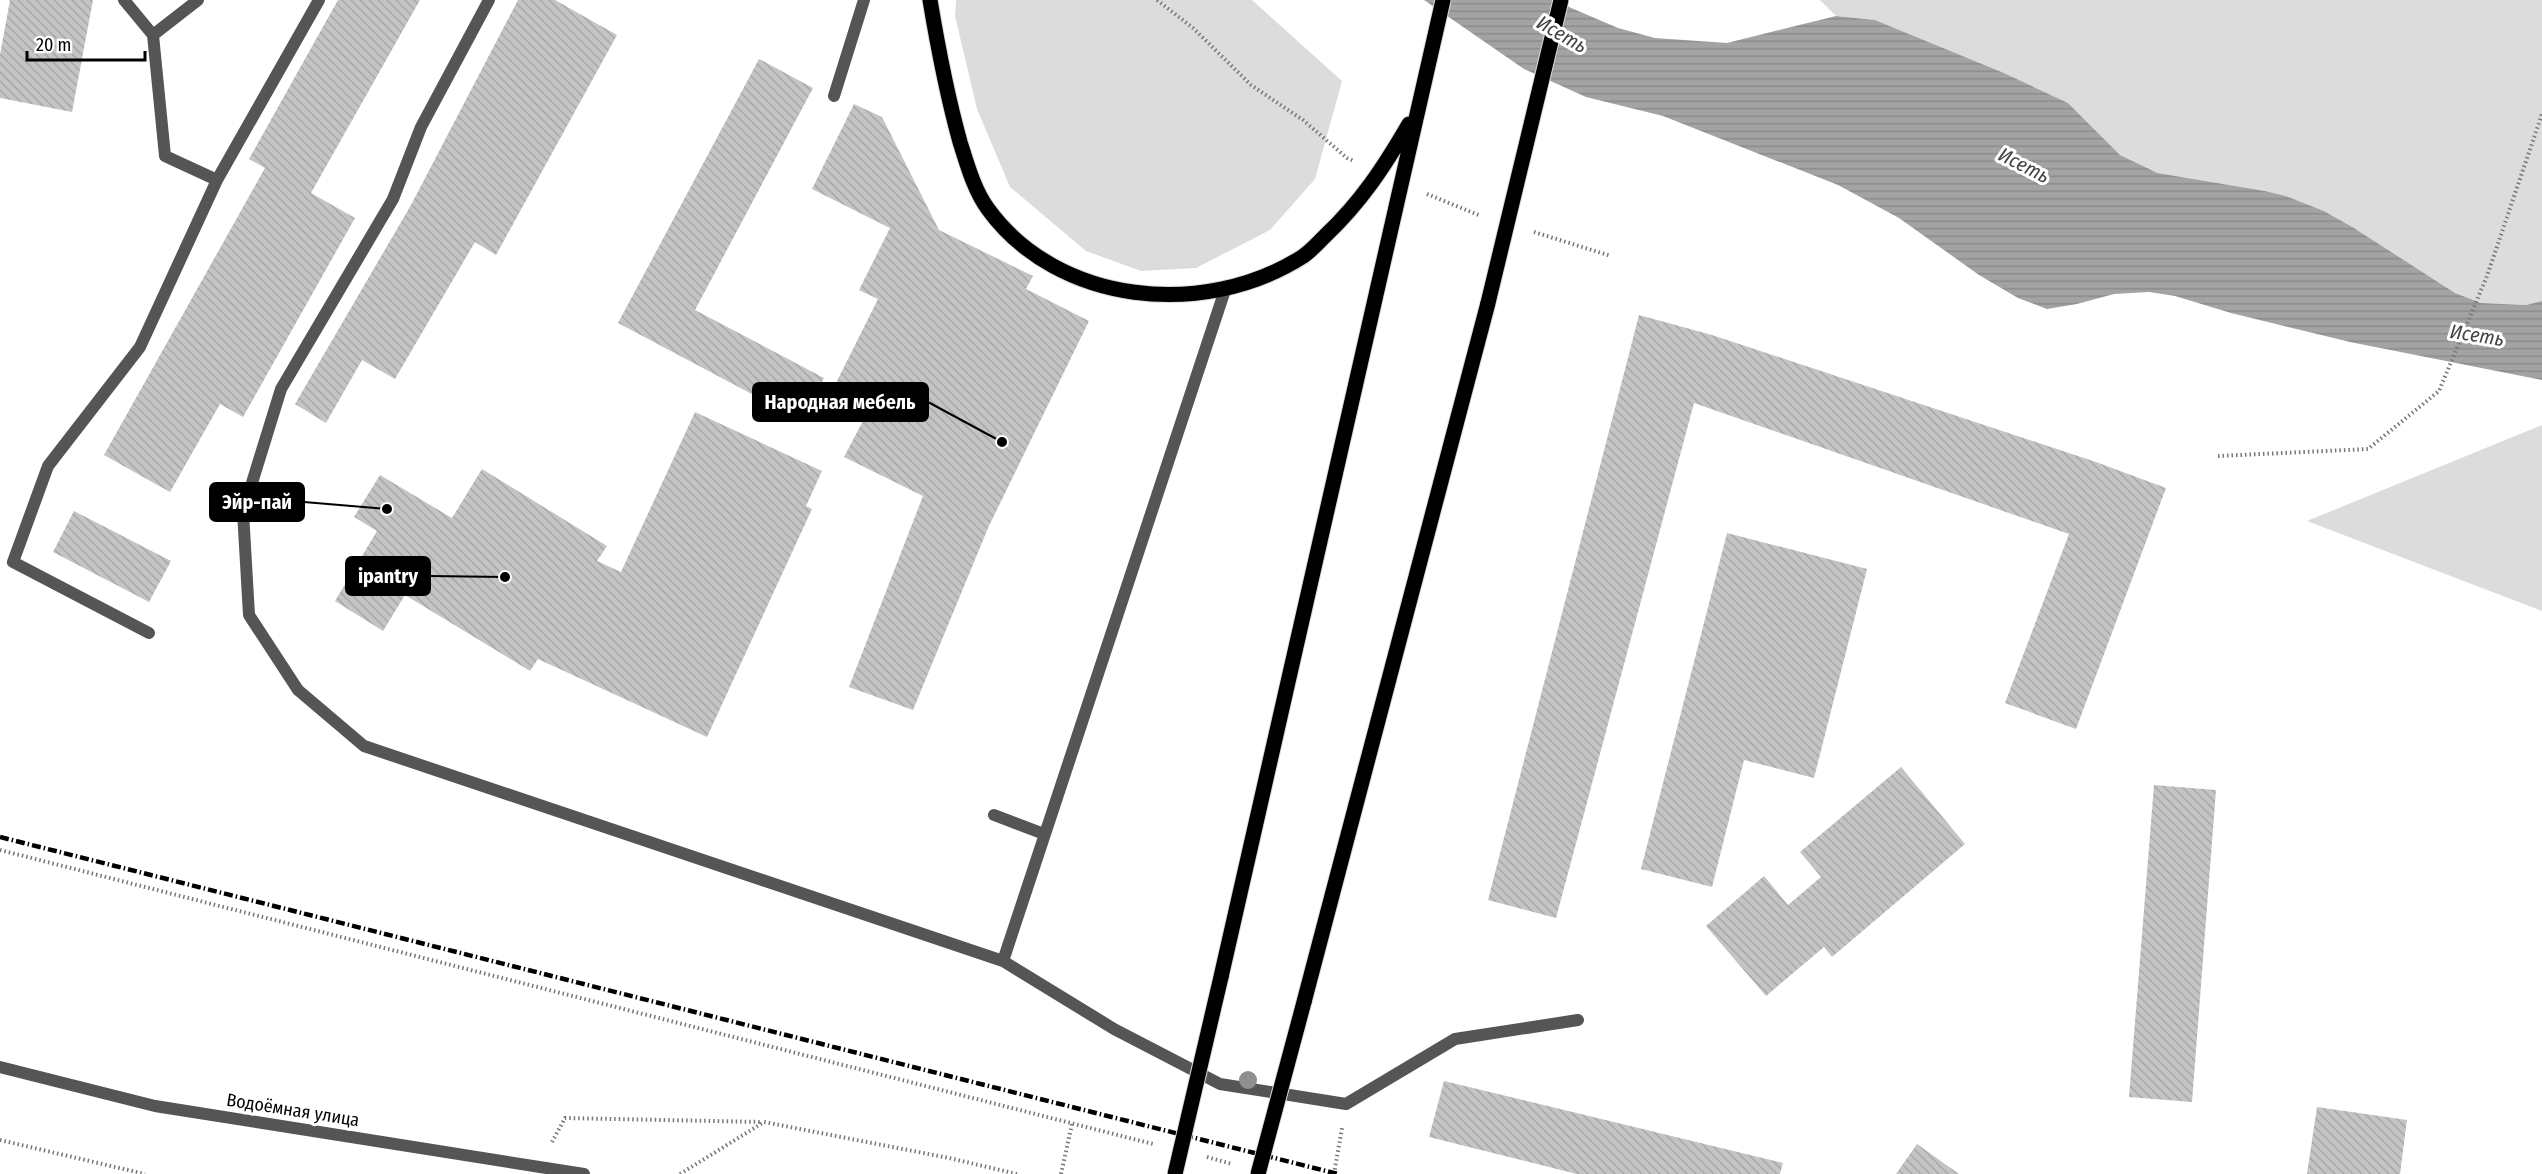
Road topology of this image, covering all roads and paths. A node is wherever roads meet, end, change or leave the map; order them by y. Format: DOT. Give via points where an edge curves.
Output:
graph roads {
  1 [pos="124,0"];
  2 [pos="198,0"];
  3 [pos="319,0"];
  4 [pos="489,0"];
  5 [pos="864,0"];
  6 [pos="930,0"];
  7 [pos="1443,0"];
  8 [pos="1562,0"];
  9 [pos="153,35"];
  10 [pos="834,96"];
  11 [pos="1416,111"];
  12 [pos="2542,114"];
  13 [pos="217,180"];
  14 [pos="1226,290"];
  15 [pos="2218,456"];
  16 [pos="149,633"];
  17 [pos="994,815"];
  18 [pos="1044,834"];
  19 [pos="0,850"];
  20 [pos="1003,961"];
  21 [pos="1578,1020"];
  22 [pos="0,1067"];
  23 [pos="1346,1104"];
  24 [pos="764,1122"];
  25 [pos="1072,1124"];
  26 [pos="0,1140"];
  27 [pos="1162,1146"];
  28 [pos="1206,1157"];
  29 [pos="1240,1166"];
  30 [pos="538,1167"];
  31 [pos="145,1174"];
  32 [pos="584,1174"];
  33 [pos="680,1174"];
  34 [pos="1017,1174"];
  35 [pos="1060,1174"];
  36 [pos="1175,1174"];
  37 [pos="1258,1174"];
  38 [pos="1334,1174"];
  1 -- 9 [label="street"];
  2 -- 9 [label="street"];
  3 -- 13 [label="street"];
  4 -- 20 [label="street" via="421,127 393,199 281,388 243,512 249,615 298,690 364,746"];
  5 -- 10 [label="street"];
  6 -- 14 [label="main road" via="945,87 968,167 986,207 1010,236 1036,257 1075,278 1124,291 1173,296"];
  7 -- 11 [label="main road"];
  8 -- 37 [label="main road, bridge" via="1488,303"];
  9 -- 13 [label="street" via="165,156"];
  11 -- 14 [label="main road" via="1380,173 1325,236 1303,256 1261,278"];
  11 -- 36 [label="main road, bridge"];
  12 -- 15 [label="path" via="2487,276 2439,391 2368,449"];
  13 -- 16 [label="street" via="140,347 48,466 13,562"];
  14 -- 18 [label="street"];
  17 -- 18 [label="street"];
  18 -- 20 [label="street"];
  19 -- 25 [label="path"];
  20 -- 23 [label="street" via="1114,1029 1220,1084"];
  21 -- 23 [label="street" via="1455,1039"];
  22 -- 30 [label="street, Водоёмная улица" via="155,1106"];
  23 -- 38 [label="path"];
  24 -- 30 [label="path" via="565,1118"];
  24 -- 33 [label="path"];
  24 -- 34 [label="path"];
  25 -- 27 [label="path"];
  25 -- 35 [label="path"];
  26 -- 31 [label="path"];
  28 -- 29 [label="path"];
  30 -- 32 [label="street, Водоёмная улица"];
}
